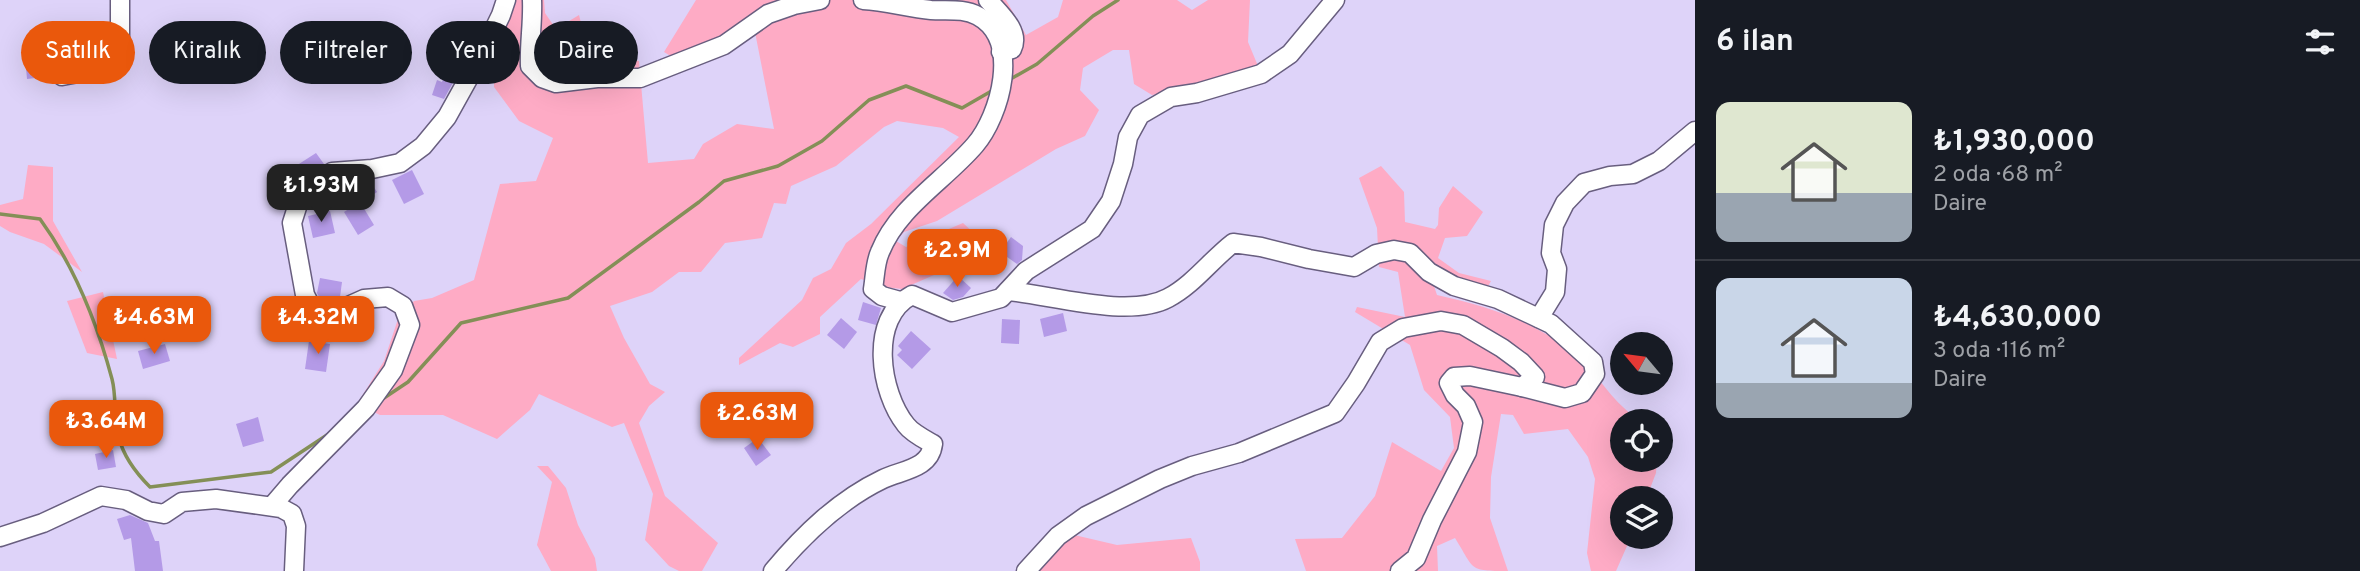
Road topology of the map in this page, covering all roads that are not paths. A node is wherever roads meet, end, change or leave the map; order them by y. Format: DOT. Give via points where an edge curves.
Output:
graph roads {
  1 [pos="120,0"];
  2 [pos="506,0"];
  3 [pos="532,0"];
  4 [pos="820,0"];
  5 [pos="863,0"];
  6 [pos="988,0"];
  7 [pos="1335,0"];
  8 [pos="120,21"];
  9 [pos="1001,52"];
  10 [pos="1695,131"];
  11 [pos="1008,291"];
  12 [pos="900,301"];
  13 [pos="1539,318"];
  14 [pos="1522,387"];
  15 [pos="272,506"];
  16 [pos="0,537"];
  17 [pos="294,571"];
  18 [pos="773,571"];
  19 [pos="1026,571"];
  20 [pos="1400,571"];
  1 -- 8 [label="street"];
  2 -- 15 [label="street" via="447,117 423,146 400,163 332,172 298,204 292,223 305,295 313,310 327,316 364,299 388,297 403,306 410,325 393,370 366,408"];
  3 -- 4 [label="street" via="530,66 556,83 640,78 724,45 768,14"];
  5 -- 9 [label="street" via="954,9 979,16 994,31"];
  6 -- 9 [label="street" via="1013,30 1012,49"];
  7 -- 11 [label="street" via="1290,54 1261,74 1171,97 1140,115 1128,137 1111,201 1092,229 1026,271"];
  9 -- 12 [label="street" via="998,104 987,128 899,221 880,253 873,289"];
  10 -- 13 [label="street" via="1659,162 1633,174 1584,183 1565,203 1554,225 1555,292"];
  11 -- 12 [label="street" via="1002,299 952,312 912,295"];
  11 -- 13 [label="street" via="1080,303 1140,306 1166,299 1234,243 1353,267 1394,250 1410,253 1429,272 1454,286"];
  12 -- 18 [label="street" via="885,333 885,384 907,426 933,444 932,452 919,464 884,478 831,511"];
  13 -- 14 [label="street" via="1584,351 1595,374 1582,393 1565,398"];
  14 -- 19 [label="street" via="1535,377 1521,362 1463,325 1441,321 1403,328 1380,342 1335,413 1239,453 1160,478 1086,516 1058,536"];
  14 -- 20 [label="street" via="1470,376 1454,377 1449,383 1473,422 1466,452 1416,558"];
  15 -- 16 [label="street" via="216,499 182,502 164,514 101,496"];
  15 -- 17 [label="street" via="292,514 296,526"];
}
